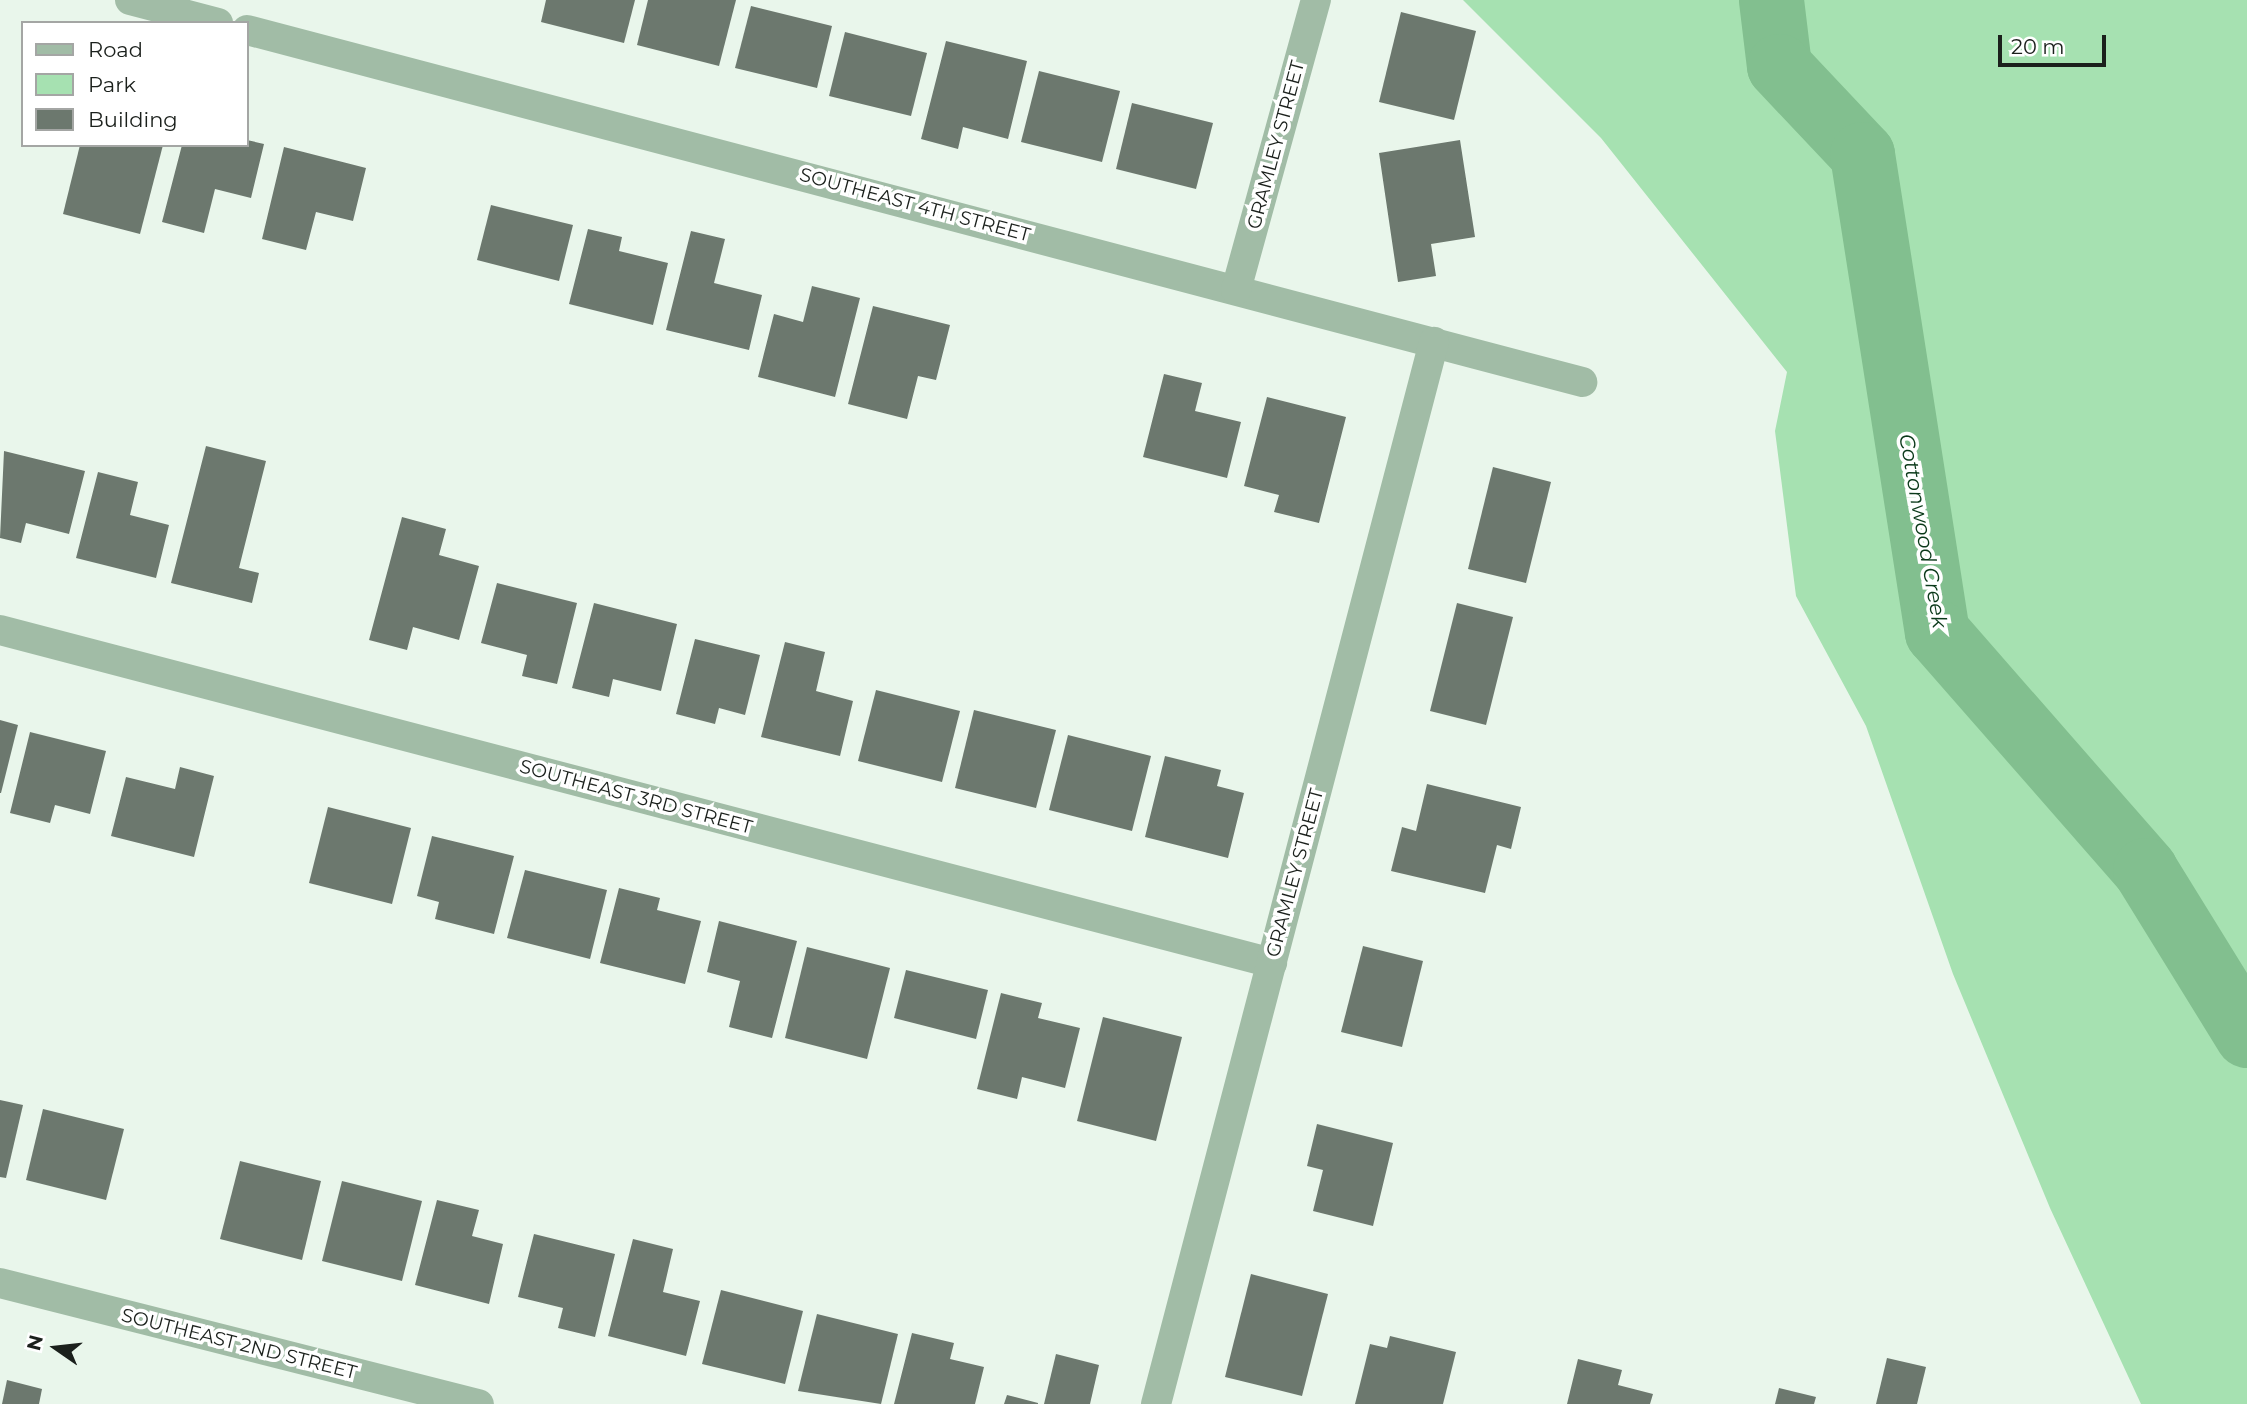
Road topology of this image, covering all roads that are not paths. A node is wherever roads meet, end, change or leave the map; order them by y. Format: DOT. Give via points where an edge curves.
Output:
graph roads {
  1 [pos="130,0"];
  2 [pos="1317,0"];
  3 [pos="210,21"];
  4 [pos="248,30"];
  5 [pos="1236,290"];
  6 [pos="1434,342"];
  7 [pos="1583,382"];
  8 [pos="0,630"];
  9 [pos="1272,964"];
  10 [pos="0,1283"];
  11 [pos="479,1404"];
  12 [pos="1156,1404"];
  1 -- 3 [label="street"];
  2 -- 5 [label="street, GRAMLEY STREET"];
  4 -- 5 [label="street, SOUTHEAST 4TH STREET"];
  5 -- 6 [label="street, SOUTHEAST 4TH STREET"];
  6 -- 7 [label="street, SOUTHEAST 4TH STREET"];
  6 -- 9 [label="street, GRAMLEY STREET"];
  8 -- 9 [label="street, SOUTHEAST 3RD STREET"];
  9 -- 12 [label="street, GRAMLEY STREET"];
  10 -- 11 [label="street, SOUTHEAST 2ND STREET"];
}
